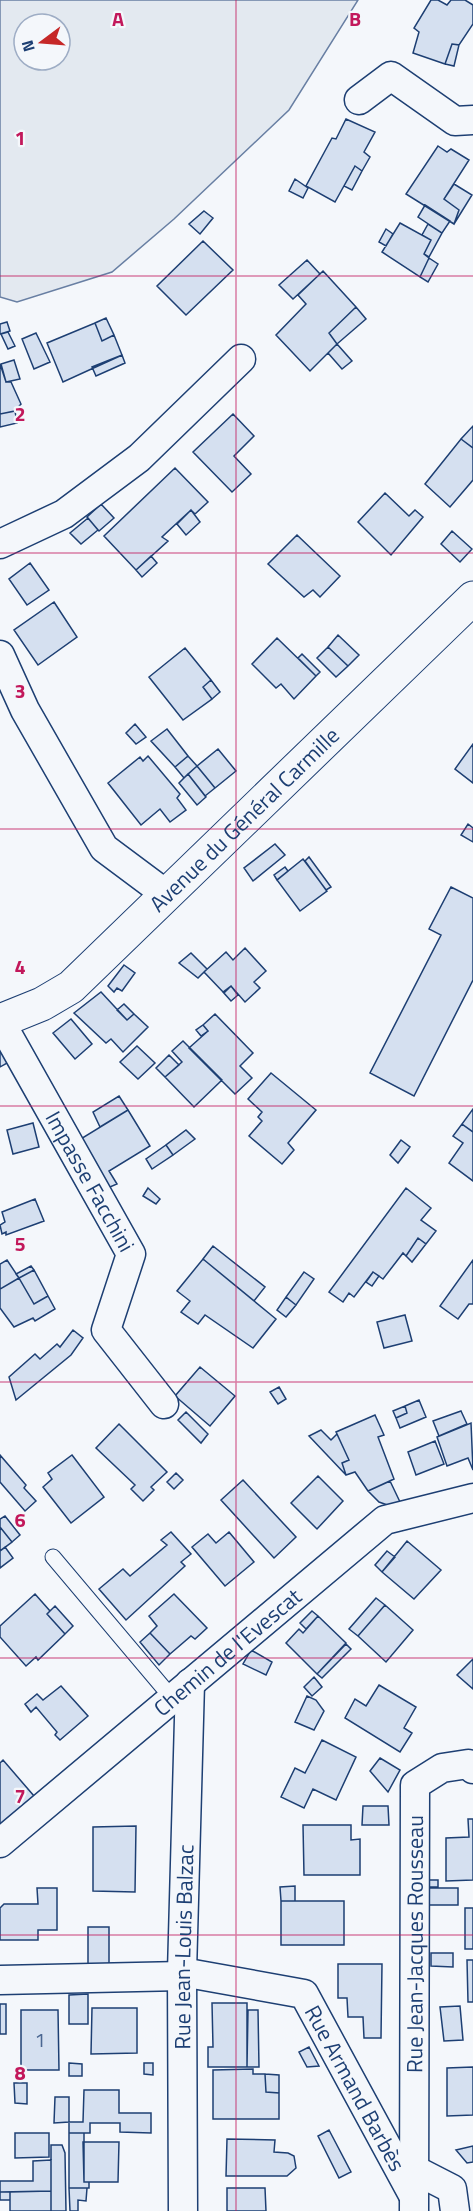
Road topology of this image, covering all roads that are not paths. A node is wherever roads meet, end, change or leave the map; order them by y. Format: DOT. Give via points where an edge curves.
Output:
graph roads {
  1 [pos="359,100"];
  2 [pos="473,120"];
  3 [pos="241,359"];
  4 [pos="0,544"];
  5 [pos="473,598"];
  6 [pos="0,654"];
  7 [pos="166,895"];
  8 [pos="0,1021"];
  9 [pos="164,1404"];
  10 [pos="473,1498"];
  11 [pos="53,1557"];
  12 [pos="181,1690"];
  13 [pos="473,1769"];
  14 [pos="0,1844"];
  15 [pos="182,1974"];
  16 [pos="0,1980"];
  17 [pos="414,2192"];
  18 [pos="183,2211"];
  19 [pos="455,2211"];
  1 -- 2 [label="street" via="391,76 455,121"];
  3 -- 4 [label="street" via="139,458 64,514"];
  5 -- 7 [label="street, Avenue du Général Carmille"];
  6 -- 7 [label="street" via="25,710 104,848"];
  7 -- 8 [label="street, Avenue du Général Carmille" via="71,987"];
  8 -- 9 [label="street, Impasse Facchini" via="131,1254 106,1330"];
  10 -- 12 [label="street, Chemin de l'Evescat" via="385,1520"];
  11 -- 12 [label="lane"];
  12 -- 14 [label="street, Chemin de l'Evescat"];
  12 -- 15 [label="street, Rue Jean-Louis Balzac"];
  13 -- 17 [label="street, Rue Jean-Jacques Rousseau" via="468,1764 442,1768 415,1785"];
  15 -- 16 [label="street, Rue Armand Barbès"];
  15 -- 17 [label="street, Rue Armand Barbès" via="304,1994"];
  15 -- 18 [label="street, Rue Jean-Louis Balzac"];
  17 -- 19 [label="street" via="452,2189"];
}
